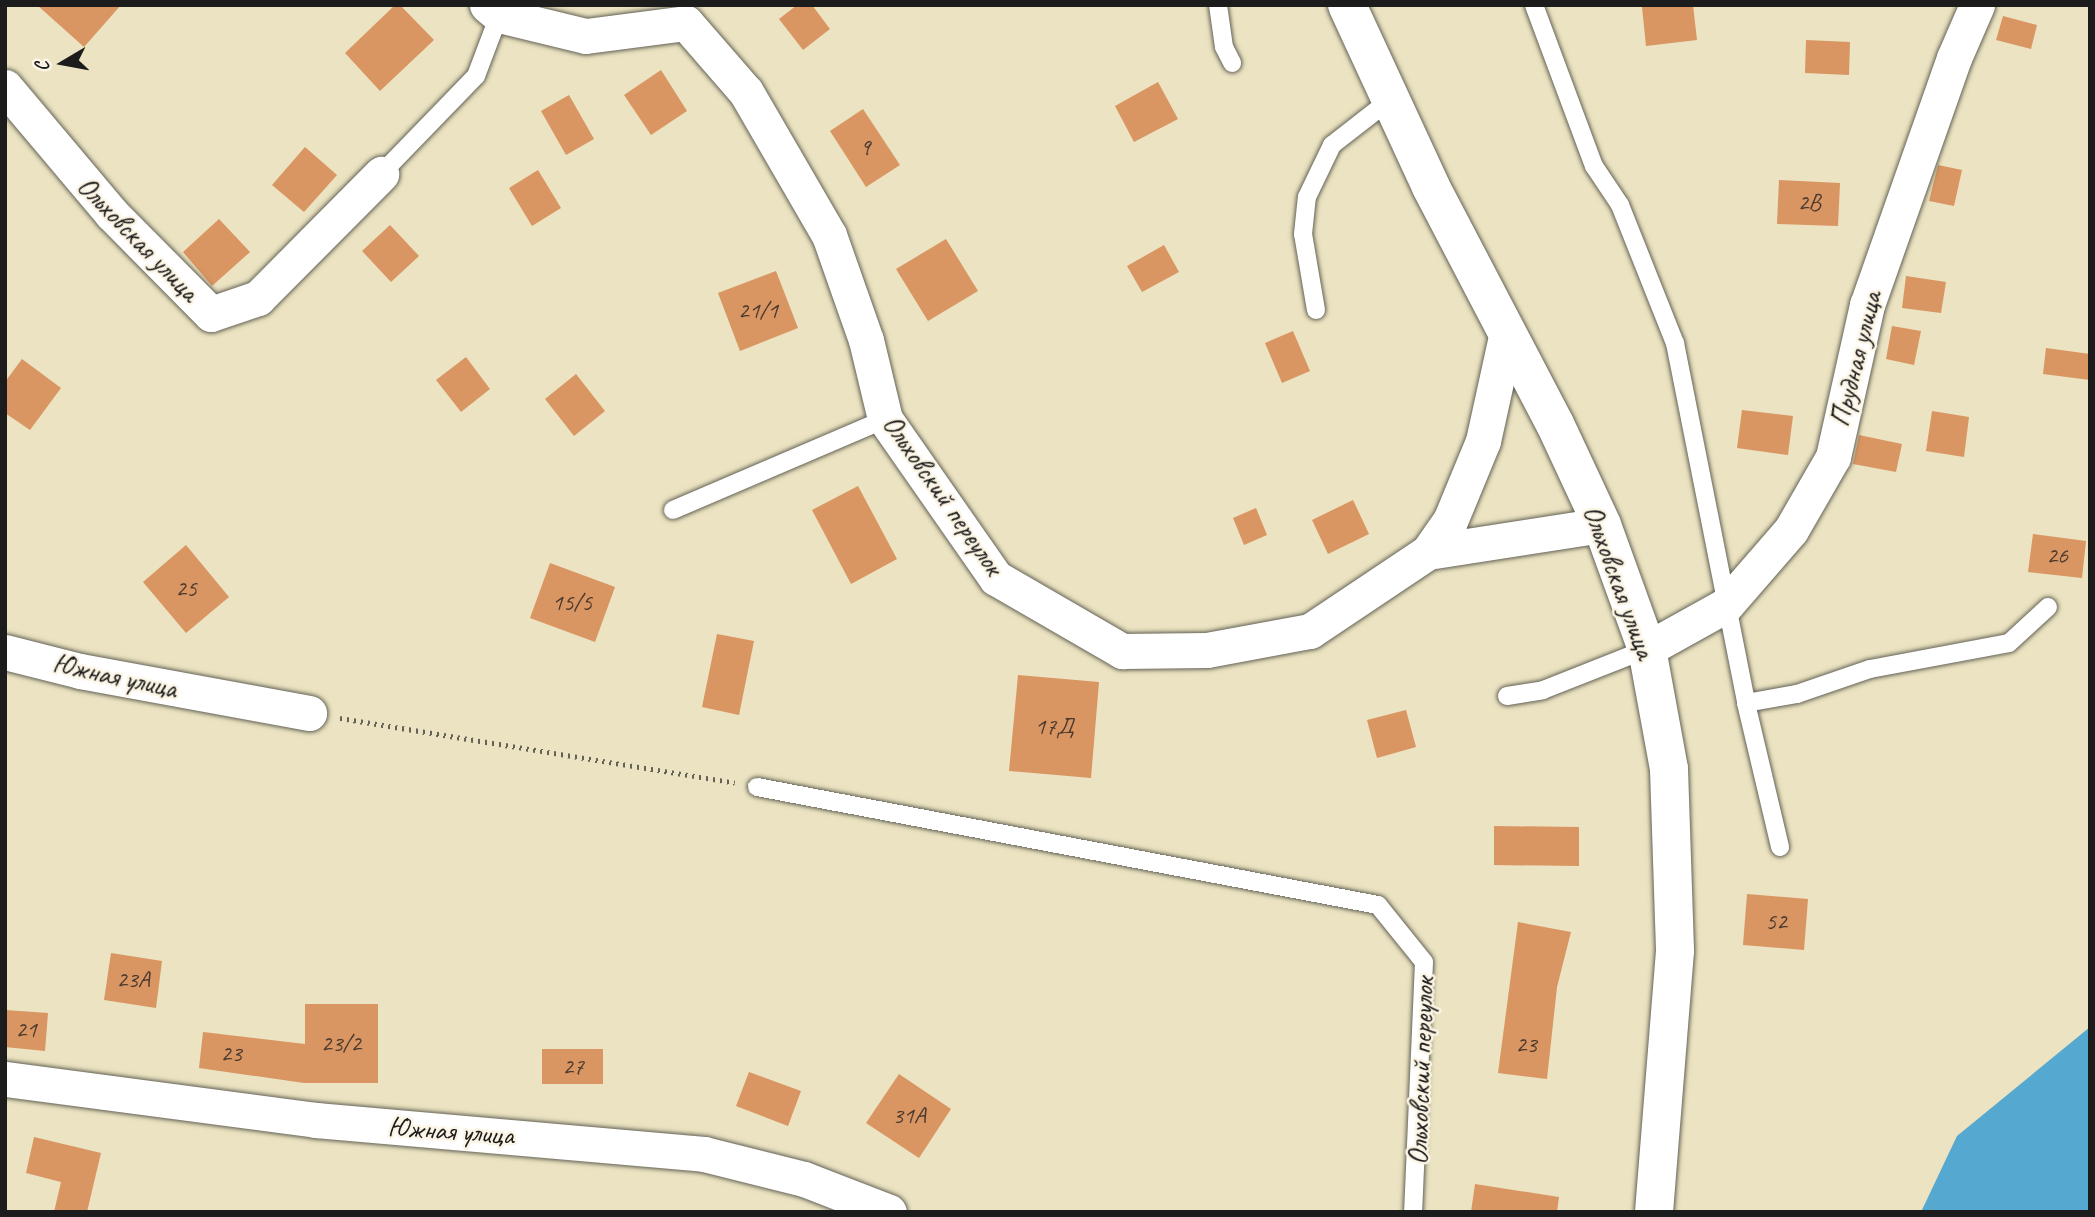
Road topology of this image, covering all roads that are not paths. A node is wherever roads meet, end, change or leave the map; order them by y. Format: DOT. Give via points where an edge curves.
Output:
graph roads {
  1 [pos="1219,5"];
  2 [pos="1347,5"];
  3 [pos="1534,5"];
  4 [pos="1977,5"];
  5 [pos="493,10"];
  6 [pos="1232,63"];
  7 [pos="5,87"];
  8 [pos="1391,99"];
  9 [pos="381,174"];
  10 [pos="1317,310"];
  11 [pos="1506,336"];
  12 [pos="885,419"];
  13 [pos="673,510"];
  14 [pos="1602,525"];
  15 [pos="1428,552"];
  16 [pos="1726,605"];
  17 [pos="2048,607"];
  18 [pos="1647,649"];
  19 [pos="5,652"];
  20 [pos="1507,696"];
  21 [pos="1746,703"];
  22 [pos="309,713"];
  23 [pos="757,787"];
  24 [pos="1780,847"];
  25 [pos="5,1079"];
  26 [pos="889,1212"];
  27 [pos="1413,1212"];
  28 [pos="1654,1212"];
  1 -- 6 [label="lane" via="1224,47"];
  2 -- 8 [label="street, Ольховская улица"];
  3 -- 16 [label="lane" via="1594,166 1620,205 1675,343"];
  4 -- 16 [label="street, Прудная улица" via="1867,304 1833,457 1791,530"];
  5 -- 9 [label="lane" via="475,76"];
  5 -- 12 [label="street, Ольховский переулок" via="586,36 686,23 746,92 829,235 866,340"];
  7 -- 9 [label="street, Ольховская улица" via="111,213 211,314 258,298"];
  8 -- 10 [label="lane" via="1332,145 1307,197 1303,234"];
  8 -- 11 [label="street, Ольховская улица"];
  11 -- 14 [label="street, Ольховская улица" via="1555,424"];
  11 -- 15 [label="street" via="1483,441 1450,521"];
  12 -- 13 [label="lane"];
  12 -- 15 [label="street, Ольховский переулок" via="996,578 1122,651 1207,650 1310,631"];
  14 -- 15 [label="street, Ольховский переулок"];
  14 -- 18 [label="street, Ольховская улица"];
  16 -- 18 [label="street, Прудная улица"];
  16 -- 21 [label="lane"];
  17 -- 21 [label="lane" via="2009,643 1870,669 1797,694"];
  18 -- 20 [label="lane" via="1543,690"];
  18 -- 28 [label="street, Ольховская улица" via="1670,769 1675,951"];
  19 -- 22 [label="street, Южная улица" via="80,671"];
  21 -- 24 [label="lane"];
  23 -- 27 [label="lane, Ольховский переулок" via="1378,905 1424,962"];
  25 -- 26 [label="street, Южная улица" via="316,1120 704,1154 804,1179"];
}
